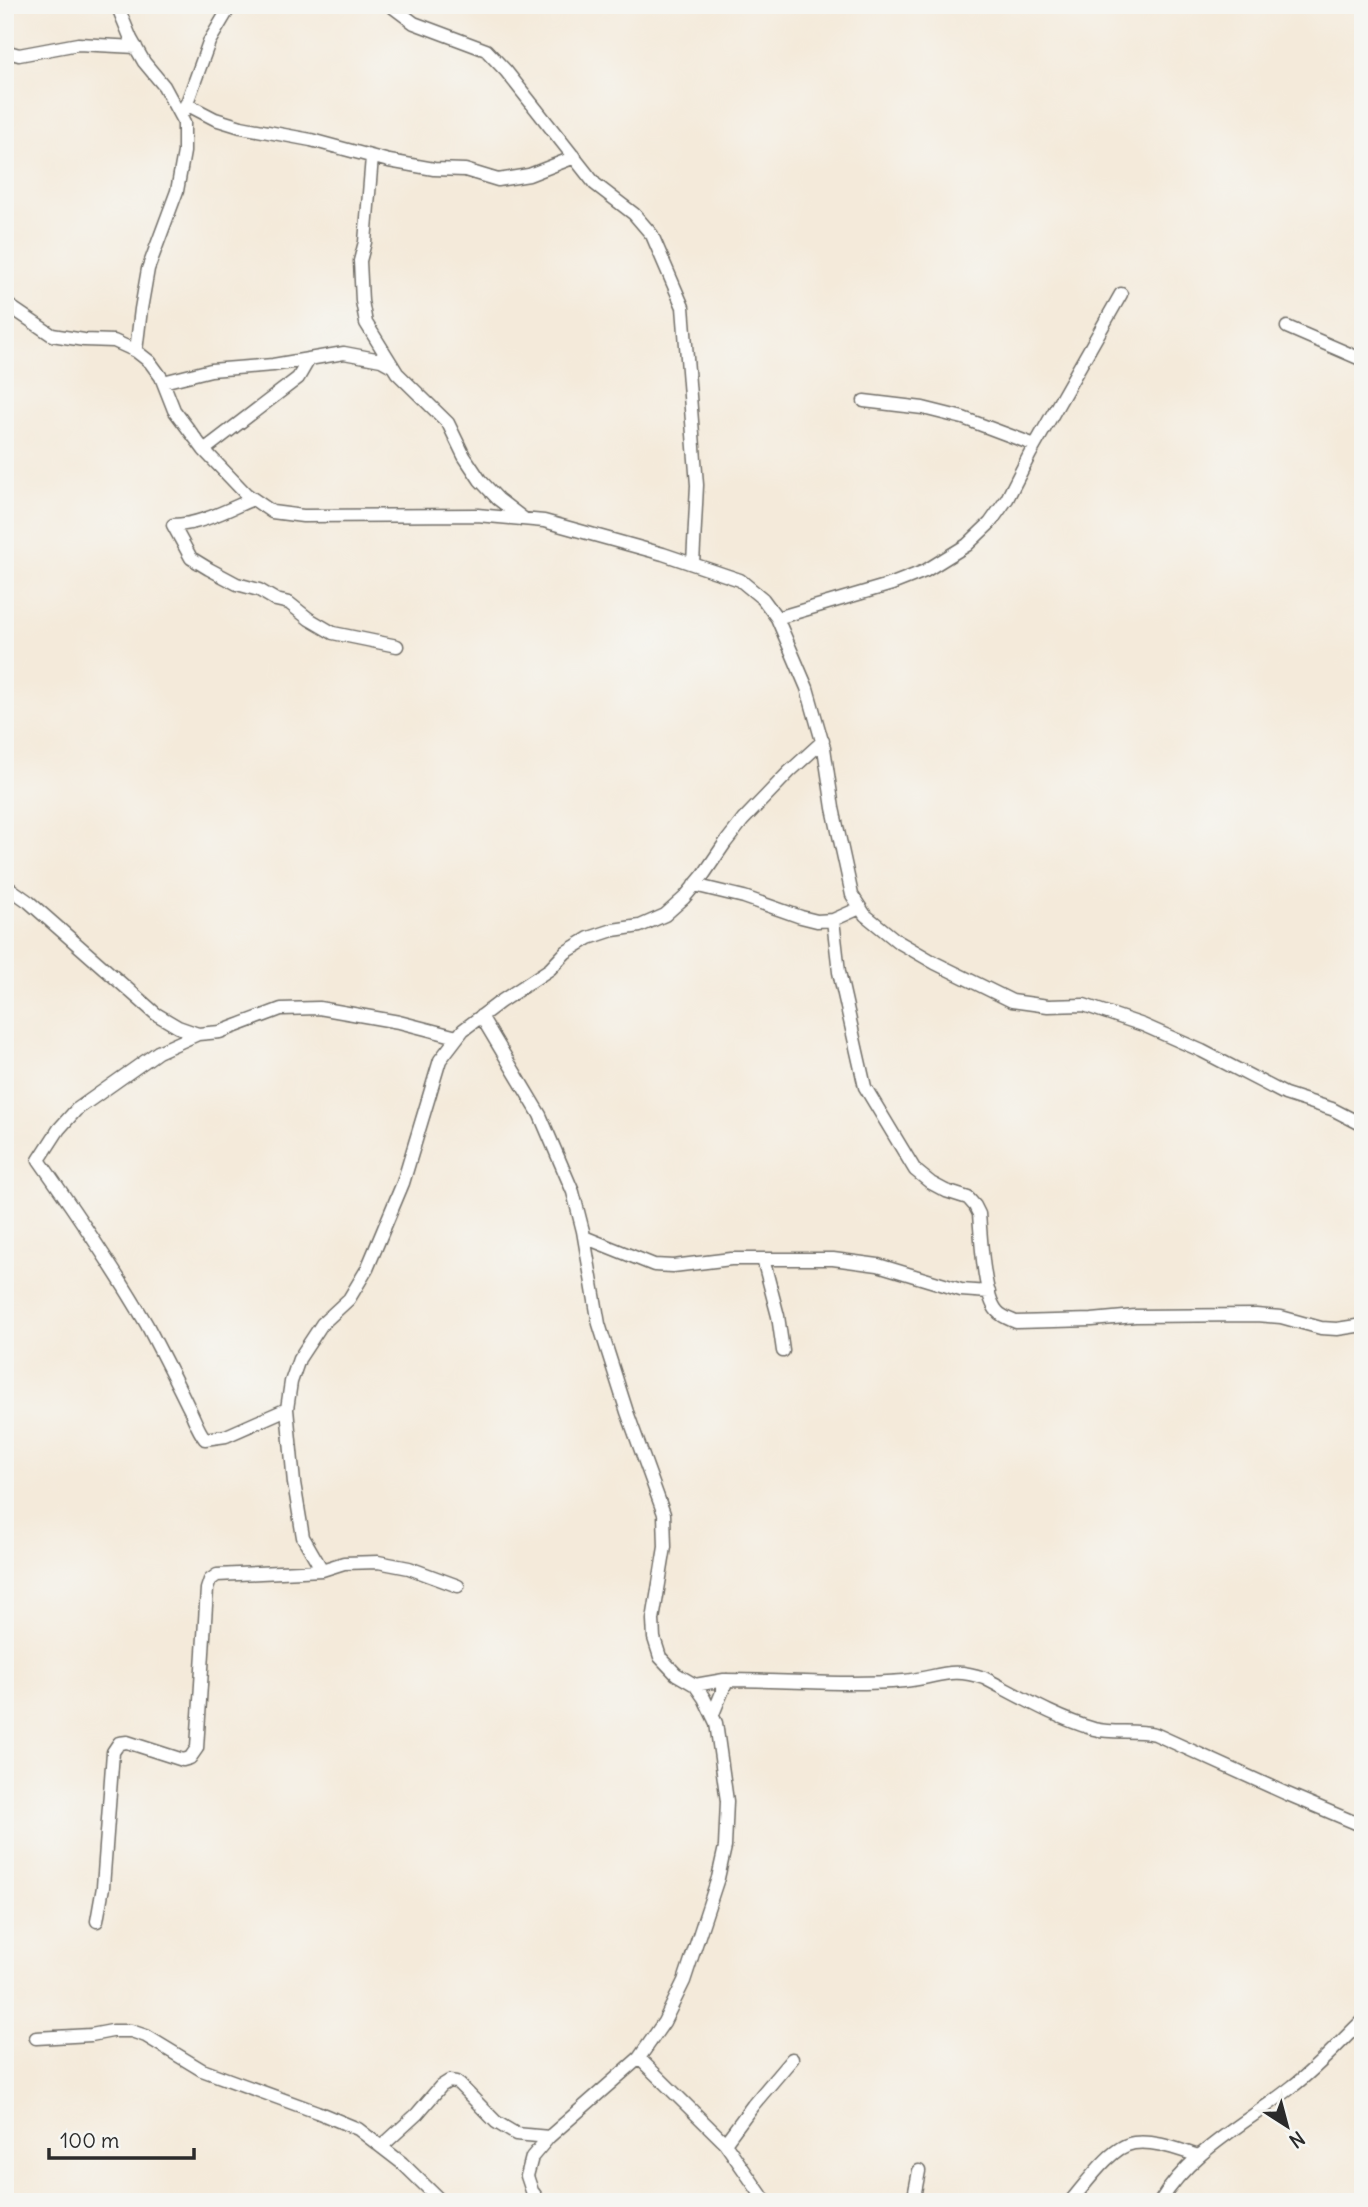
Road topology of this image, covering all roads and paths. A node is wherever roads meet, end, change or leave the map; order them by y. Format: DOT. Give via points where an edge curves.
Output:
graph roads {
  1 [pos="117,5"];
  2 [pos="231,5"];
  3 [pos="390,5"];
  4 [pos="136,47"];
  5 [pos="5,51"];
  6 [pos="186,104"];
  7 [pos="182,118"];
  8 [pos="372,157"];
  9 [pos="575,157"];
  10 [pos="1121,295"];
  11 [pos="5,303"];
  12 [pos="1287,327"];
  13 [pos="136,351"];
  14 [pos="309,359"];
  15 [pos="1363,360"];
  16 [pos="392,366"];
  17 [pos="163,383"];
  18 [pos="864,401"];
  19 [pos="1035,445"];
  20 [pos="204,450"];
  21 [pos="253,499"];
  22 [pos="525,520"];
  23 [pos="693,564"];
  24 [pos="776,618"];
  25 [pos="397,646"];
  26 [pos="822,741"];
  27 [pos="5,885"];
  28 [pos="694,885"];
  29 [pos="860,908"];
  30 [pos="833,920"];
  31 [pos="481,1016"];
  32 [pos="198,1034"];
  33 [pos="457,1037"];
  34 [pos="1363,1125"];
  35 [pos="584,1237"];
  36 [pos="763,1259"];
  37 [pos="989,1292"];
  38 [pos="1363,1325"];
  39 [pos="783,1351"];
  40 [pos="287,1409"];
  41 [pos="322,1570"];
  42 [pos="458,1586"];
  43 [pos="727,1680"];
  44 [pos="695,1685"];
  45 [pos="713,1714"];
  46 [pos="1363,1826"];
  47 [pos="97,1921"];
  48 [pos="1363,2020"];
  49 [pos="36,2038"];
  50 [pos="639,2058"];
  51 [pos="792,2059"];
  52 [pos="549,2137"];
  53 [pos="724,2143"];
  54 [pos="381,2147"];
  55 [pos="1199,2155"];
  56 [pos="919,2172"];
  57 [pos="1073,2201"];
  58 [pos="442,2202"];
  59 [pos="540,2202"];
  60 [pos="766,2202"];
  61 [pos="913,2202"];
  62 [pos="1160,2202"];
  1 -- 4 [label="street"];
  2 -- 6 [label="street" via="209,42"];
  3 -- 9 [label="street" via="414,23 486,50"];
  4 -- 5 [label="street" via="78,44 19,55"];
  4 -- 7 [label="street"];
  6 -- 7 [label="street"];
  6 -- 8 [label="street" via="215,119"];
  7 -- 13 [label="street" via="184,152 177,191 148,269"];
  8 -- 9 [label="street" via="464,170 498,180 529,175"];
  8 -- 16 [label="street" via="360,261 362,301 366,323"];
  9 -- 23 [label="street" via="595,184 634,214 652,235 683,307 698,485"];
  10 -- 19 [label="street"];
  11 -- 13 [label="street" via="52,335 114,341"];
  12 -- 15 [label="street"];
  13 -- 17 [label="street" via="150,362"];
  14 -- 16 [label="street" via="344,353"];
  14 -- 17 [label="street" via="211,370"];
  14 -- 20 [label="street" via="298,378"];
  16 -- 22 [label="street" via="448,423 480,480"];
  17 -- 20 [label="street" via="174,410"];
  18 -- 19 [label="street" via="963,418"];
  19 -- 24 [label="street" via="1007,499 967,545 925,571 892,584"];
  20 -- 21 [label="street"];
  21 -- 22 [label="street" via="284,515 440,514"];
  21 -- 25 [label="street" via="173,525 191,558 237,584 289,603 333,633"];
  22 -- 23 [label="street"];
  23 -- 24 [label="street" via="740,580"];
  24 -- 26 [label="street" via="807,688"];
  26 -- 28 [label="street" via="743,820"];
  26 -- 29 [label="street" via="852,895"];
  27 -- 32 [label="street" via="156,1014"];
  28 -- 30 [label="street" via="801,917"];
  28 -- 31 [label="street" via="665,915 589,938"];
  29 -- 30 [label="street"];
  29 -- 34 [label="street" via="897,941 1012,1001 1084,1005 1143,1025 1285,1094"];
  30 -- 37 [label="street" via="839,972 864,1087 915,1170 975,1206"];
  31 -- 33 [label="street"];
  31 -- 35 [label="street" via="540,1115 573,1192"];
  32 -- 33 [label="street" via="220,1032 281,1009 318,1008"];
  32 -- 40 [label="street" via="158,1052 76,1110 39,1160 135,1306 205,1439 226,1436"];
  33 -- 40 [label="street" via="440,1060 403,1183 367,1269 349,1299 323,1324 299,1359"];
  35 -- 36 [label="street" via="654,1265"];
  35 -- 44 [label="street" via="599,1324 664,1514 665,1547 654,1637 660,1657"];
  36 -- 37 [label="street" via="833,1259 878,1265 961,1290"];
  36 -- 39 [label="street"];
  37 -- 38 [label="street" via="997,1311 1016,1322 1256,1315 1321,1328"];
  40 -- 41 [label="street" via="303,1537"];
  41 -- 42 [label="street" via="344,1563 378,1562"];
  41 -- 47 [label="street" via="226,1574 210,1580 197,1748 183,1760 127,1742 113,1752"];
  43 -- 44 [label="street"];
  43 -- 45 [label="street"];
  43 -- 46 [label="street" via="904,1681 968,1672 1098,1730 1155,1734"];
  44 -- 45 [label="street"];
  45 -- 50 [label="street" via="727,1801 725,1847 684,1981"];
  48 -- 55 [label="street" via="1294,2085"];
  49 -- 54 [label="street" via="131,2031 202,2070 358,2129"];
  50 -- 52 [label="street"];
  50 -- 53 [label="street"];
  51 -- 53 [label="street"];
  52 -- 54 [label="street" via="516,2134 496,2122 456,2081 449,2081"];
  52 -- 59 [label="street" via="532,2157 527,2176"];
  53 -- 60 [label="street"];
  54 -- 58 [label="street"];
  55 -- 57 [label="street" via="1130,2143 1117,2150"];
  55 -- 62 [label="street"];
  56 -- 61 [label="street"];
}
